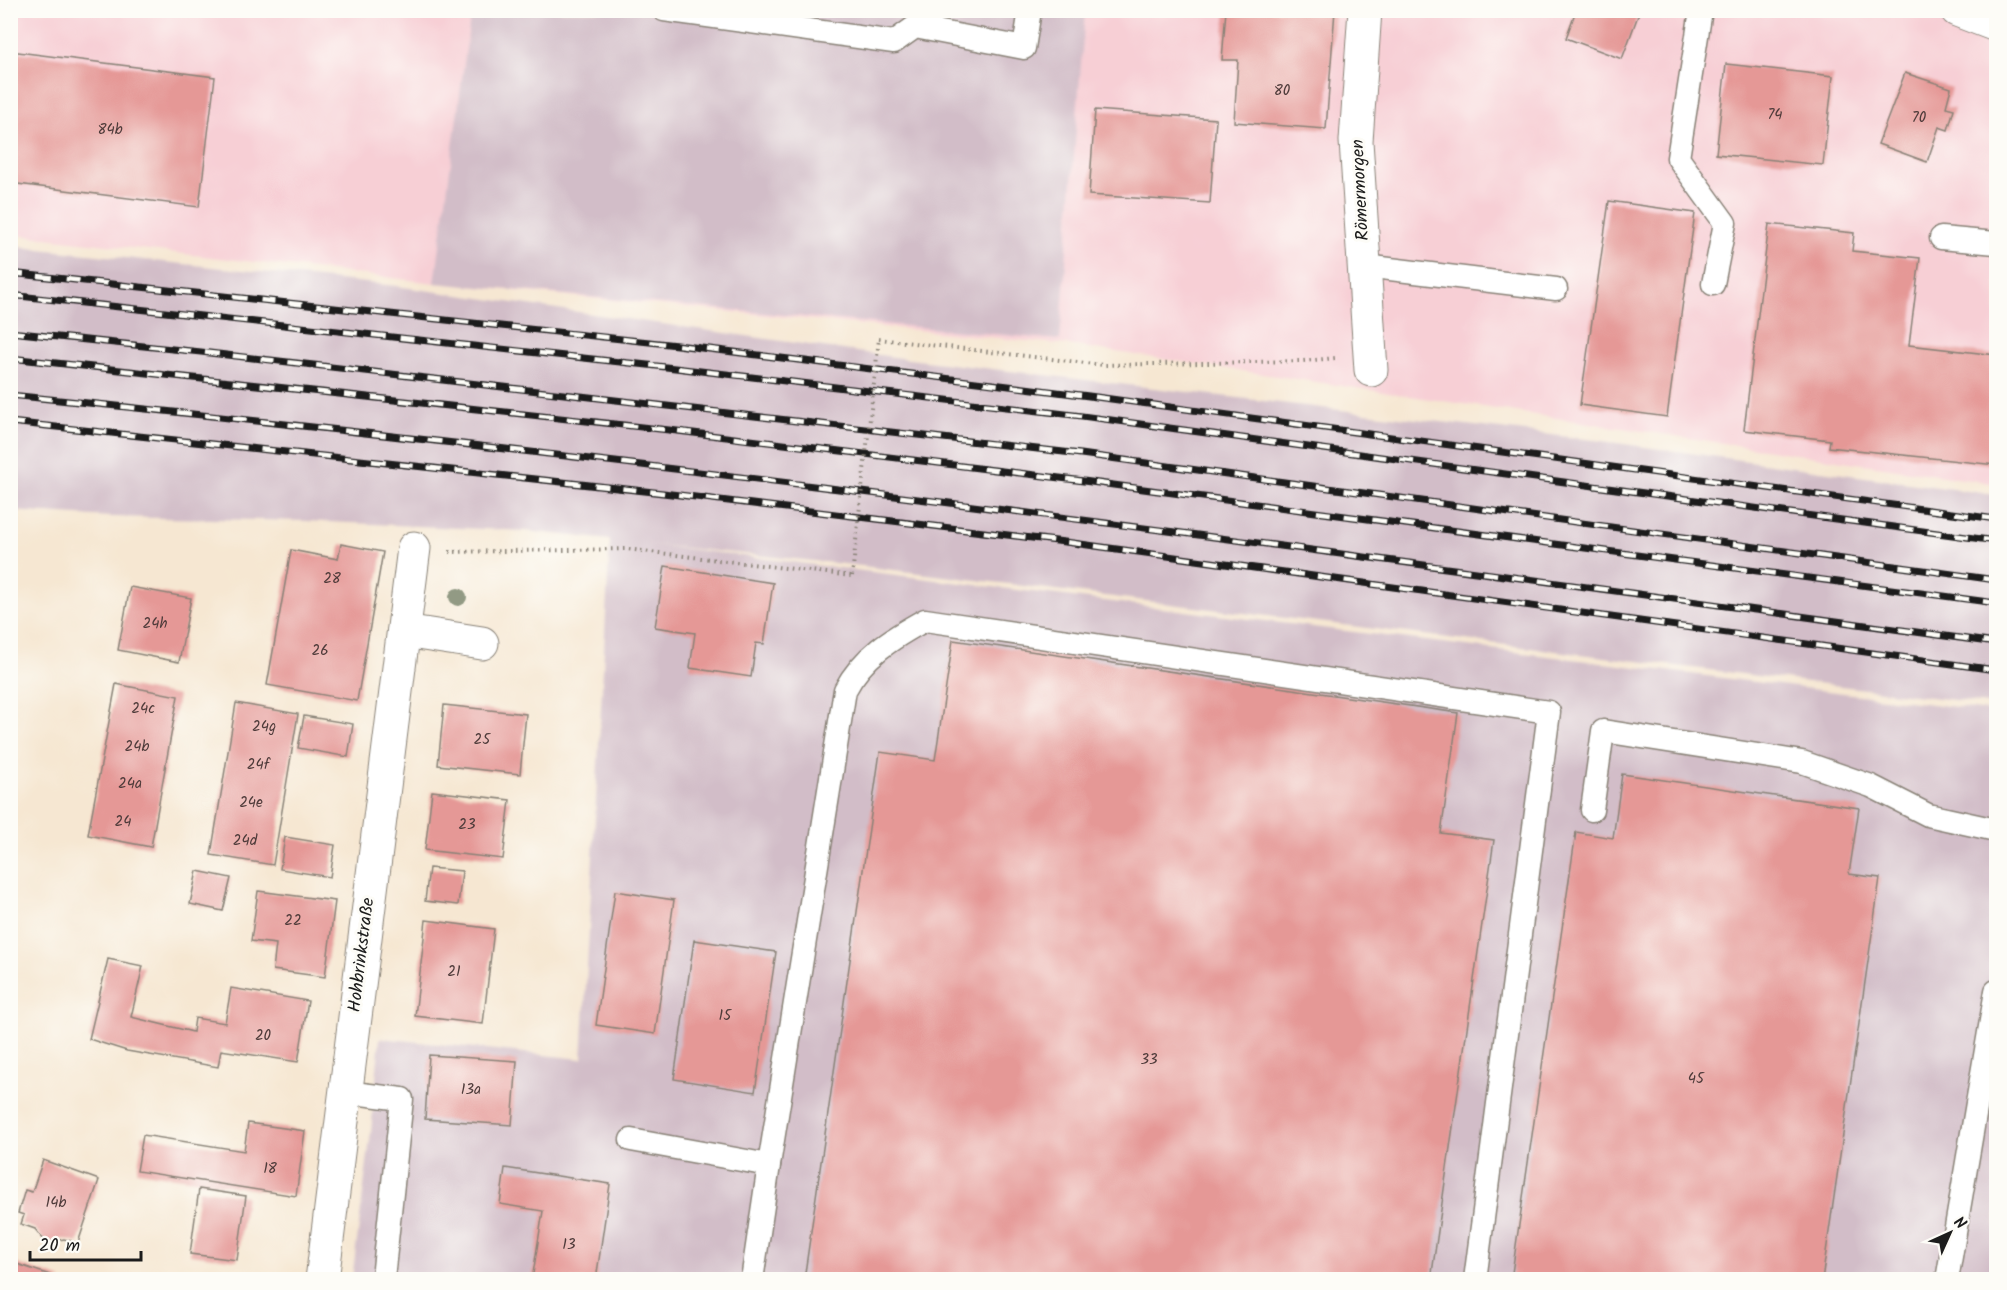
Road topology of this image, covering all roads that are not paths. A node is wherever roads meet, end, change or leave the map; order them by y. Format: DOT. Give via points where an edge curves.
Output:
graph roads {
  1 [pos="664,10"];
  2 [pos="1030,10"];
  3 [pos="1365,10"];
  4 [pos="1701,10"];
  5 [pos="1957,10"];
  6 [pos="1996,25"];
  7 [pos="1941,238"];
  8 [pos="1996,243"];
  9 [pos="1365,266"];
  10 [pos="1713,284"];
  11 [pos="1556,289"];
  12 [pos="1371,370"];
  13 [pos="414,548"];
  14 [pos="404,631"];
  15 [pos="482,643"];
  16 [pos="1592,810"];
  17 [pos="1996,830"];
  18 [pos="1995,1004"];
  19 [pos="345,1092"];
  20 [pos="631,1140"];
  21 [pos="768,1165"];
  22 [pos="383,1278"];
  23 [pos="322,1280"];
  24 [pos="752,1280"];
  25 [pos="1475,1280"];
  26 [pos="1947,1280"];
  1 -- 2 [label="lane" via="894,42 915,27 1024,48"];
  3 -- 9 [label="street, Römermorgen" via="1356,141"];
  4 -- 10 [label="lane" via="1678,158 1725,223"];
  5 -- 6 [label="street"];
  7 -- 8 [label="lane"];
  9 -- 11 [label="lane"];
  9 -- 12 [label="street, Römermorgen"];
  13 -- 14 [label="street, Hohbrinkstraße"];
  14 -- 15 [label="street"];
  14 -- 19 [label="street, Hohbrinkstraße"];
  16 -- 17 [label="lane" via="1603,731 1802,762 1870,786 1928,814"];
  18 -- 26 [label="lane"];
  19 -- 22 [label="lane" via="402,1099"];
  19 -- 23 [label="street, Hohbrinkstraße"];
  20 -- 21 [label="lane"];
  21 -- 24 [label="lane"];
  21 -- 25 [label="lane" via="845,690 855,671 902,632 925,620 1549,712"];
}
